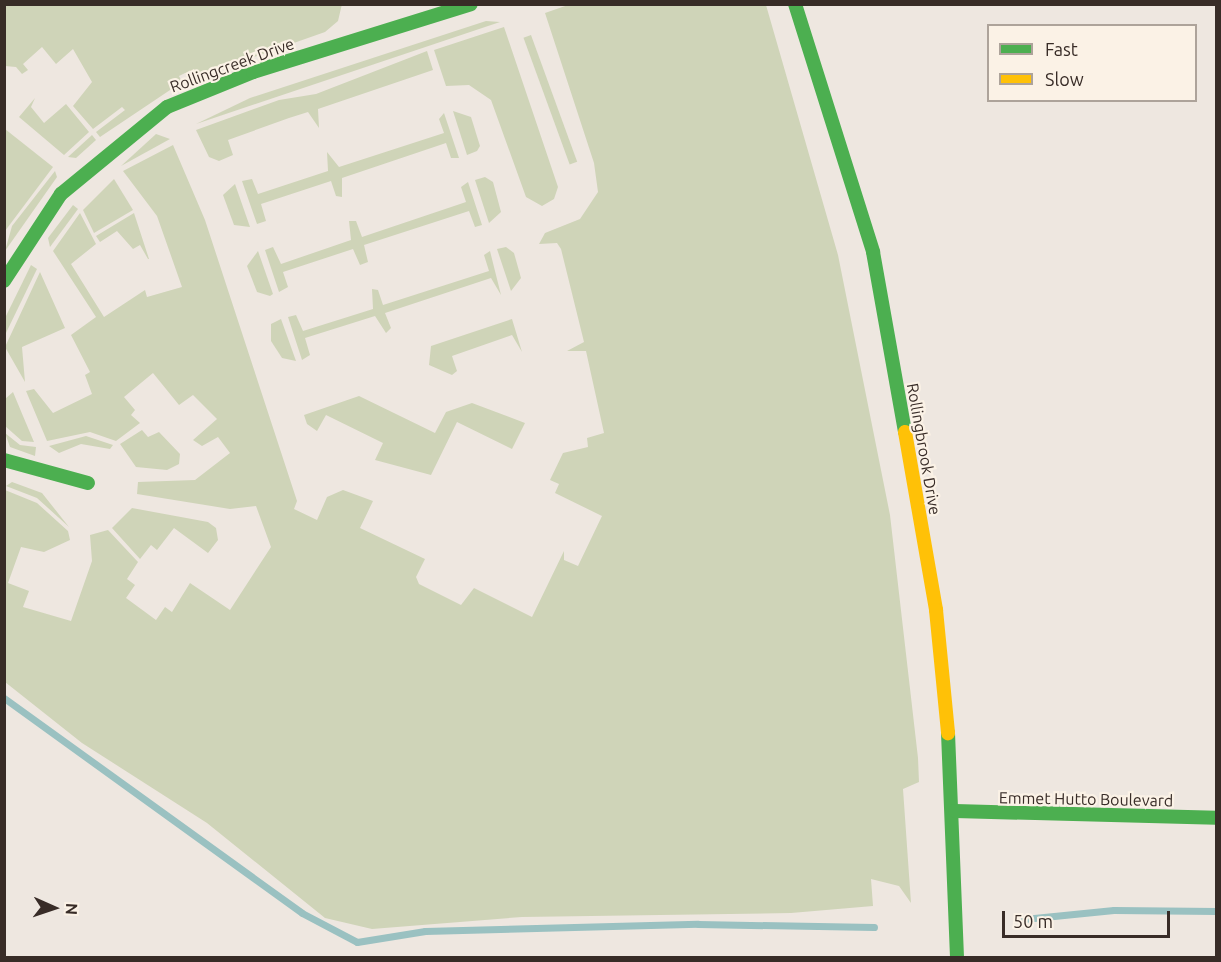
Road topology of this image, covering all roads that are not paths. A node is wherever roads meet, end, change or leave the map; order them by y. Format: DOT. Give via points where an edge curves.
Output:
graph roads {
  1 [pos="471,4"];
  2 [pos="795,4"];
  3 [pos="4,281"];
  4 [pos="4,460"];
  5 [pos="88,483"];
  6 [pos="955,811"];
  7 [pos="1216,818"];
  8 [pos="957,957"];
  1 -- 3 [label="main road, Rollingcreek Drive" via="253,72 166,107 61,194"];
  2 -- 6 [label="main road, Rollingbrook Drive" via="873,252 936,610"];
  4 -- 5 [label="main road"];
  6 -- 7 [label="main road, Emmet Hutto Boulevard"];
  6 -- 8 [label="main road, Rollingbrook Drive"];
}
